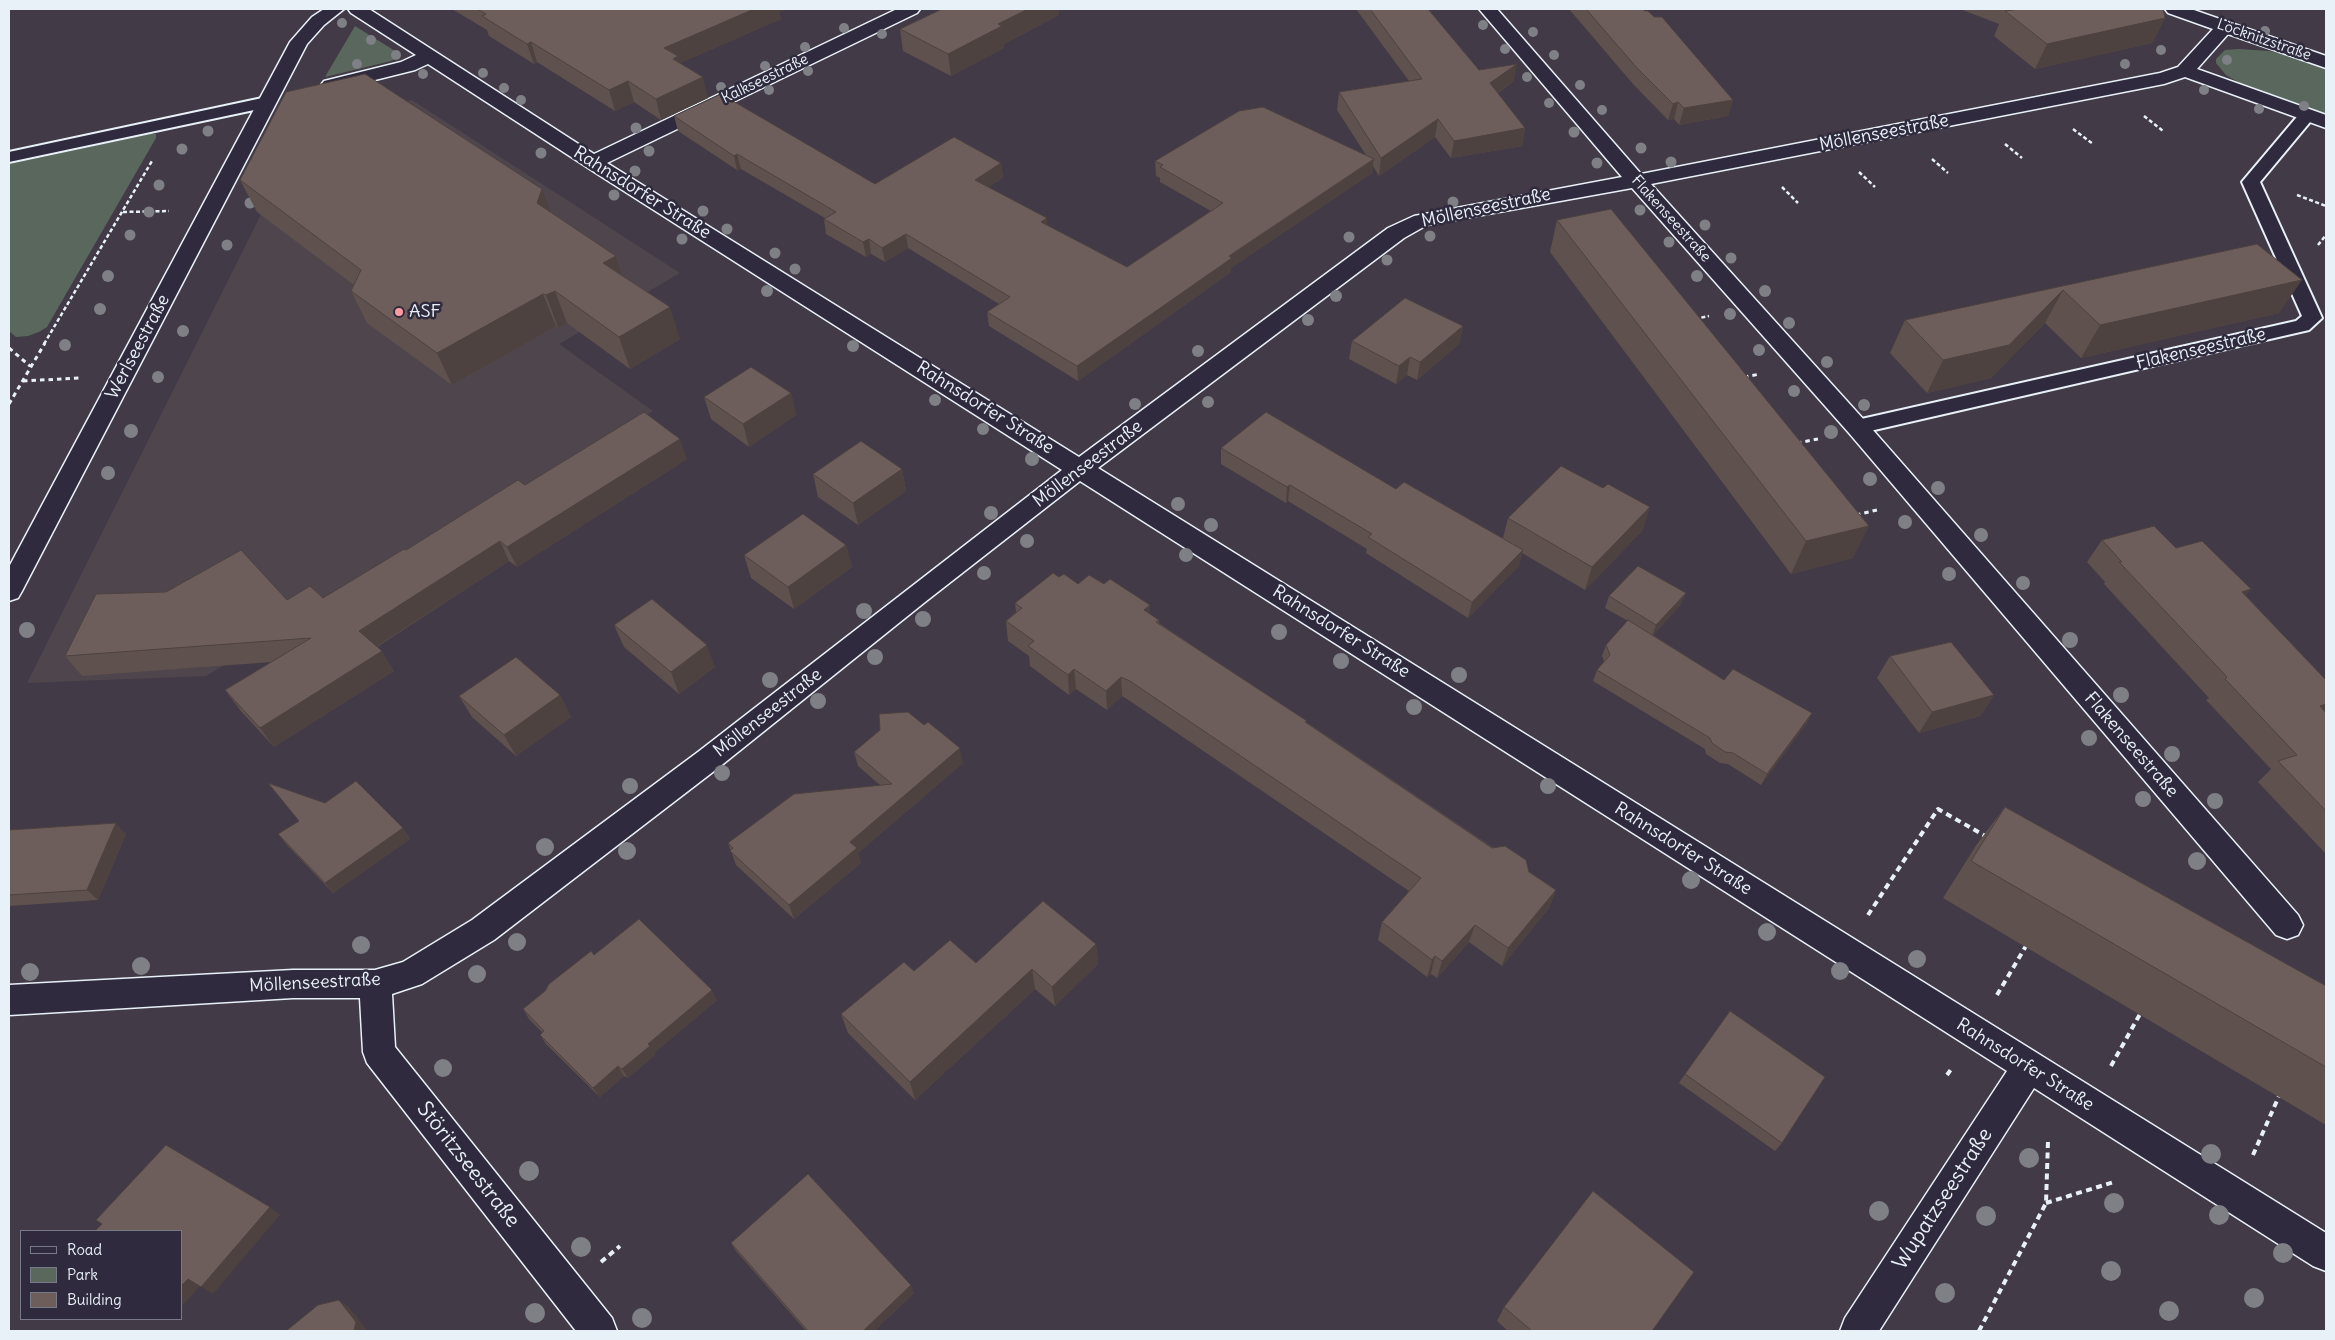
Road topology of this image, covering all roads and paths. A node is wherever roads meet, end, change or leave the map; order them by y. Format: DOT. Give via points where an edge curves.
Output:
graph roads {
  1 [pos="335,9"];
  2 [pos="357,9"];
  3 [pos="911,9"];
  4 [pos="1488,9"];
  5 [pos="2174,9"];
  6 [pos="2225,26"];
  7 [pos="430,56"];
  8 [pos="2326,62"];
  9 [pos="2185,71"];
  10 [pos="317,89"];
  11 [pos="292,96"];
  12 [pos="267,102"];
  13 [pos="2307,116"];
  14 [pos="175,122"];
  15 [pos="2326,122"];
  16 [pos="9,157"];
  17 [pos="592,162"];
  18 [pos="1635,179"];
  19 [pos="1717,315"];
  20 [pos="1692,319"];
  21 [pos="9,348"];
  22 [pos="30,366"];
  23 [pos="1766,373"];
  24 [pos="123,376"];
  25 [pos="1742,378"];
  26 [pos="22,382"];
  27 [pos="9,404"];
  28 [pos="1857,428"];
  29 [pos="1821,438"];
  30 [pos="1795,444"];
  31 [pos="1082,468"];
  32 [pos="1881,509"];
  33 [pos="1849,516"];
  34 [pos="9,591"];
  35 [pos="1990,839"];
  36 [pos="1866,917"];
  37 [pos="2288,926"];
  38 [pos="2026,946"];
  39 [pos="375,984"];
  40 [pos="1996,997"];
  41 [pos="9,1000"];
  42 [pos="2140,1014"];
  43 [pos="2028,1067"];
  44 [pos="2110,1067"];
  45 [pos="2279,1096"];
  46 [pos="2048,1141"];
  47 [pos="2253,1155"];
  48 [pos="2114,1182"];
  49 [pos="2046,1203"];
  50 [pos="2326,1253"];
  51 [pos="599,1331"];
  52 [pos="1858,1331"];
  53 [pos="1979,1331"];
  1 -- 12 [label="street, Werlseestraße" via="318,20 299,42"];
  2 -- 7 [label="street, Rahnsdorfer Straße"];
  3 -- 17 [label="street, Kalkseestraße"];
  4 -- 18 [label="street, Flakenseestraße"];
  5 -- 6 [label="street, Löcknitzstraße"];
  6 -- 8 [label="street, Löcknitzstraße"];
  6 -- 9 [label="street"];
  7 -- 10 [label="street" via="408,66"];
  7 -- 17 [label="street, Rahnsdorfer Straße"];
  9 -- 13 [label="street"];
  9 -- 18 [label="street, Möllenseestraße" via="2164,78 1829,144"];
  11 -- 12 [label="street"];
  12 -- 14 [label="lane"];
  12 -- 24 [label="street, Werlseestraße"];
  13 -- 15 [label="street"];
  13 -- 28 [label="lane, Flakenseestraße" via="2251,182 2312,318 2302,326"];
  14 -- 16 [label="lane"];
  14 -- 22 [label="path"];
  17 -- 31 [label="street, Rahnsdorfer Straße"];
  18 -- 28 [label="street, Flakenseestraße"];
  18 -- 31 [label="street, Möllenseestraße" via="1422,220 1396,233"];
  19 -- 20 [label="path"];
  21 -- 22 [label="path"];
  22 -- 26 [label="path"];
  23 -- 25 [label="path"];
  24 -- 26 [label="path"];
  24 -- 34 [label="street, Werlseestraße"];
  26 -- 27 [label="path"];
  28 -- 37 [label="street, Flakenseestraße"];
  29 -- 30 [label="path"];
  31 -- 39 [label="street, Möllenseestraße" via="484,930 411,974"];
  31 -- 43 [label="street, Rahnsdorfer Straße"];
  32 -- 33 [label="path"];
  35 -- 36 [label="path" via="1938,809"];
  38 -- 40 [label="path"];
  39 -- 41 [label="street, Möllenseestraße" via="293,984"];
  39 -- 51 [label="street, Störitzseestraße" via="379,1052"];
  42 -- 44 [label="path"];
  43 -- 50 [label="street, Rahnsdorfer Straße"];
  43 -- 52 [label="street, Wupatzseestraße"];
  45 -- 47 [label="path"];
  46 -- 49 [label="path"];
  48 -- 49 [label="path"];
  49 -- 53 [label="path"];
}
